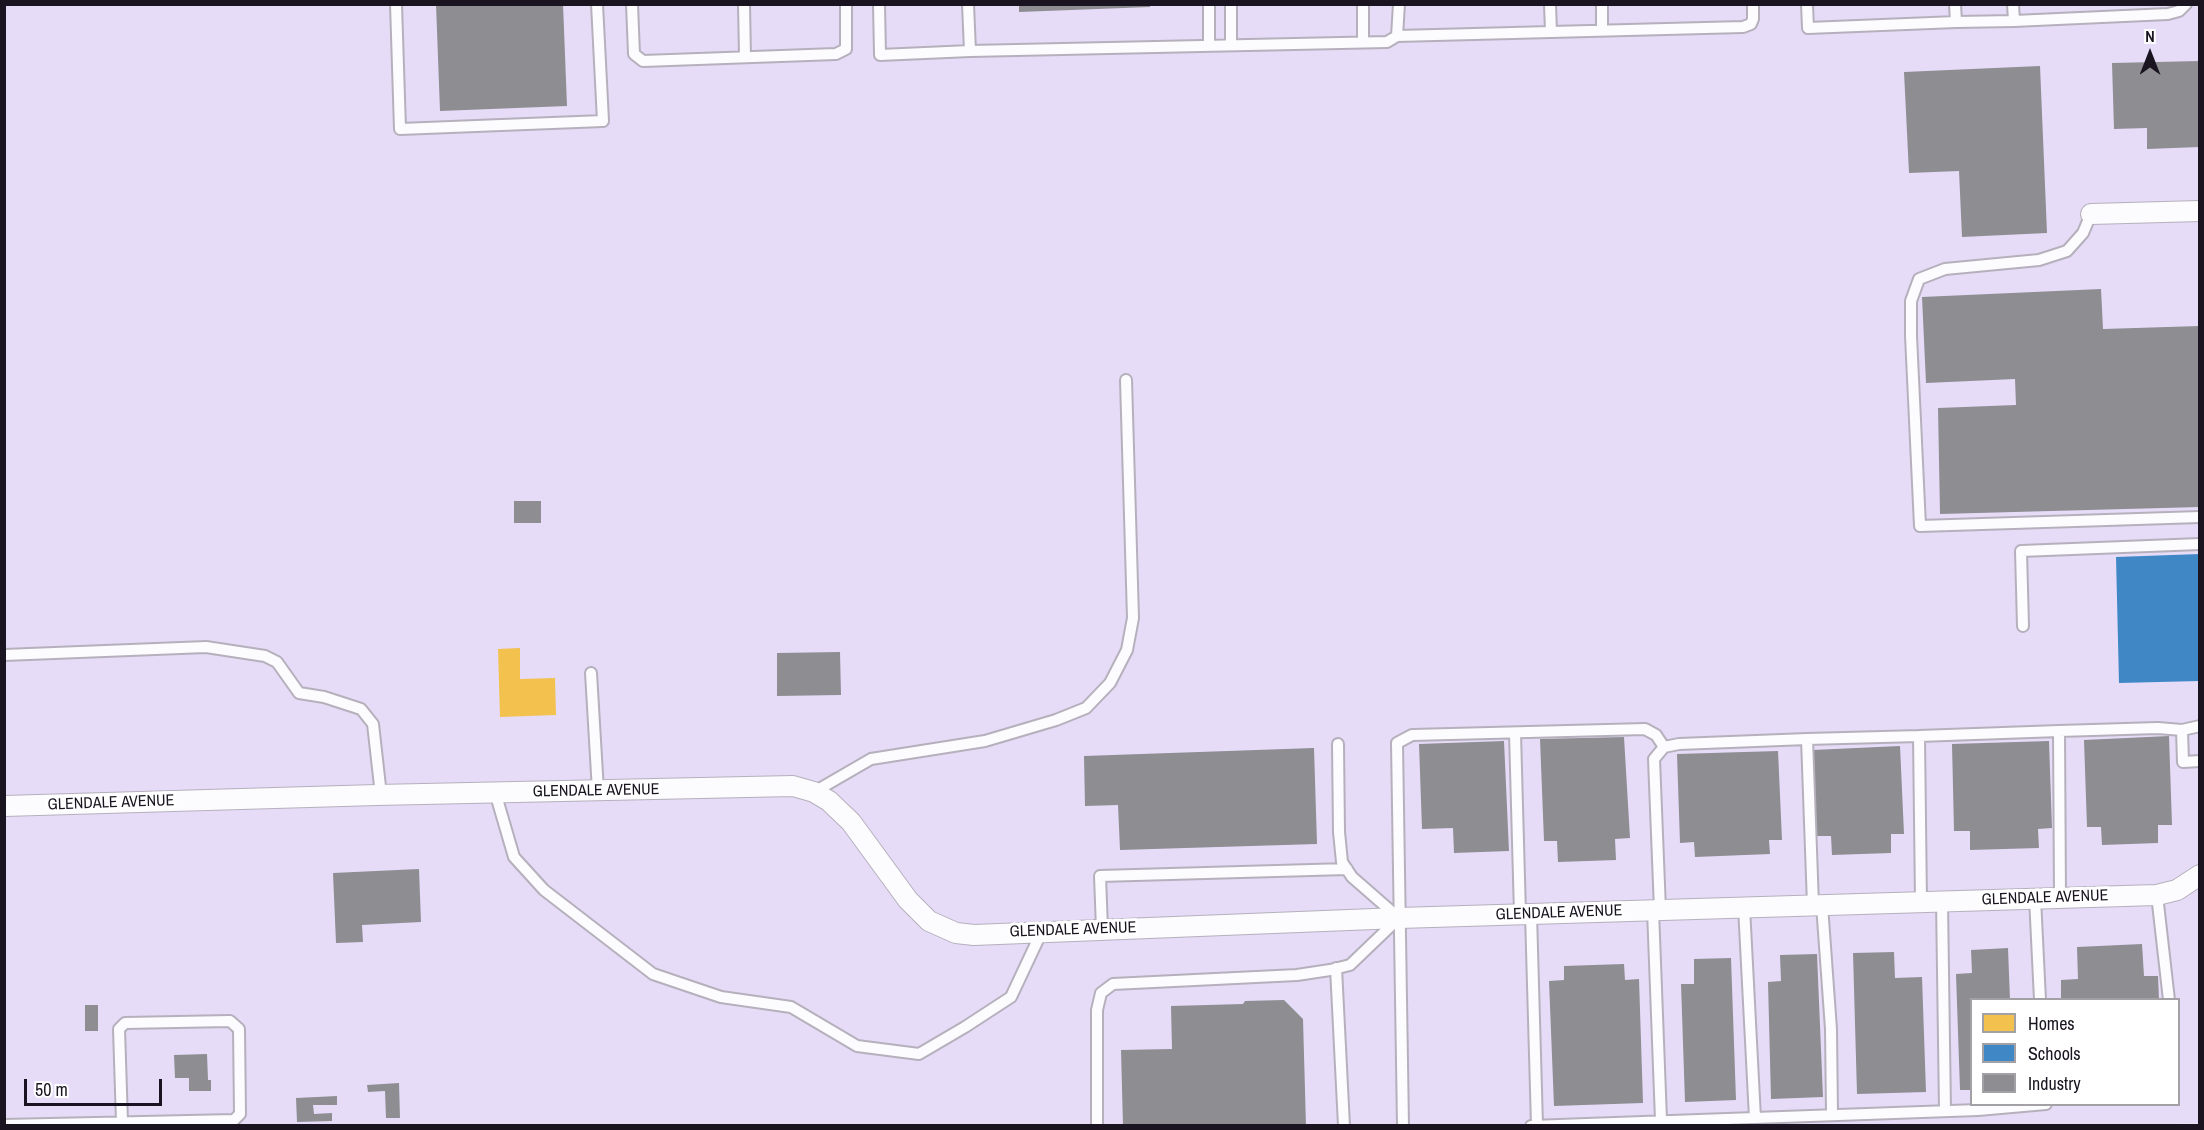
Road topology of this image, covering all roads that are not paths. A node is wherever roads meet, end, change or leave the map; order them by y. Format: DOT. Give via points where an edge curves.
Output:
graph roads {
  1 [pos="396,4"];
  2 [pos="597,4"];
  3 [pos="632,4"];
  4 [pos="744,4"];
  5 [pos="846,4"];
  6 [pos="879,4"];
  7 [pos="968,4"];
  8 [pos="1209,4"];
  9 [pos="1231,4"];
  10 [pos="1363,4"];
  11 [pos="1399,4"];
  12 [pos="1550,4"];
  13 [pos="1602,4"];
  14 [pos="1753,4"];
  15 [pos="1807,4"];
  16 [pos="1955,4"];
  17 [pos="2013,4"];
  18 [pos="2186,4"];
  19 [pos="2014,21"];
  20 [pos="1956,22"];
  21 [pos="1602,30"];
  22 [pos="1551,32"];
  23 [pos="1397,36"];
  24 [pos="1364,42"];
  25 [pos="1231,45"];
  26 [pos="1209,46"];
  27 [pos="970,51"];
  28 [pos="745,57"];
  29 [pos="2199,211"];
  30 [pos="2091,214"];
  31 [pos="1126,380"];
  32 [pos="2199,517"];
  33 [pos="2199,544"];
  34 [pos="2024,626"];
  35 [pos="4,655"];
  36 [pos="591,673"];
  37 [pos="2199,726"];
  38 [pos="2182,730"];
  39 [pos="2059,731"];
  40 [pos="1515,733"];
  41 [pos="1919,736"];
  42 [pos="1807,739"];
  43 [pos="1338,744"];
  44 [pos="1664,747"];
  45 [pos="2199,761"];
  46 [pos="598,791"];
  47 [pos="495,792"];
  48 [pos="814,792"];
  49 [pos="381,795"];
  50 [pos="4,806"];
  51 [pos="1347,868"];
  52 [pos="2199,875"];
  53 [pos="2157,895"];
  54 [pos="2060,897"];
  55 [pos="2035,898"];
  56 [pos="1942,901"];
  57 [pos="1921,902"];
  58 [pos="1818,905"];
  59 [pos="1744,907"];
  60 [pos="1657,910"];
  61 [pos="1526,914"];
  62 [pos="1399,918"];
  63 [pos="1102,929"];
  64 [pos="1042,931"];
  65 [pos="1336,968"];
  66 [pos="2040,998"];
  67 [pos="2169,998"];
  68 [pos="2016,1106"];
  69 [pos="1945,1111"];
  70 [pos="1832,1114"];
  71 [pos="1755,1118"];
  72 [pos="1661,1120"];
  73 [pos="122,1122"];
  74 [pos="4,1125"];
  75 [pos="1097,1125"];
  76 [pos="1344,1125"];
  77 [pos="1403,1125"];
  78 [pos="1531,1125"];
  79 [pos="1537,1125"];
  1 -- 2 [label="lane" via="399,129 603,120"];
  3 -- 28 [label="lane" via="634,54 643,61"];
  4 -- 28 [label="lane"];
  5 -- 28 [label="lane" via="846,49 836,54"];
  6 -- 27 [label="lane" via="880,56"];
  7 -- 27 [label="lane"];
  8 -- 26 [label="lane"];
  9 -- 25 [label="lane"];
  10 -- 24 [label="lane"];
  11 -- 23 [label="lane"];
  12 -- 22 [label="lane"];
  13 -- 21 [label="lane"];
  14 -- 21 [label="lane" via="1753,19 1743,27"];
  15 -- 20 [label="lane" via="1808,28"];
  16 -- 20 [label="lane"];
  17 -- 19 [label="lane"];
  18 -- 19 [label="lane" via="2168,14"];
  19 -- 20 [label="lane"];
  21 -- 22 [label="lane"];
  22 -- 23 [label="lane"];
  23 -- 24 [label="lane" via="1387,42"];
  24 -- 25 [label="lane"];
  25 -- 26 [label="lane"];
  26 -- 27 [label="lane"];
  29 -- 30 [label="street"];
  30 -- 32 [label="lane" via="2083,233 2067,251 2038,260 1945,269 1919,279 1911,301 1911,336 1920,525"];
  31 -- 48 [label="lane" via="1133,618 1127,650 1110,683 1086,708 1056,720 985,741 871,759"];
  33 -- 34 [label="lane" via="2021,551"];
  35 -- 49 [label="lane" via="206,647 265,656 277,662 299,693 361,709 374,724"];
  36 -- 46 [label="lane"];
  37 -- 38 [label="lane"];
  38 -- 39 [label="lane"];
  38 -- 45 [label="lane" via="2183,762"];
  39 -- 41 [label="lane"];
  39 -- 54 [label="lane"];
  40 -- 44 [label="lane" via="1645,729 1656,735"];
  40 -- 61 [label="lane"];
  40 -- 62 [label="lane" via="1412,735 1397,743"];
  41 -- 42 [label="lane"];
  41 -- 57 [label="lane"];
  42 -- 44 [label="lane"];
  42 -- 58 [label="lane"];
  43 -- 51 [label="lane" via="1339,832 1342,862"];
  44 -- 60 [label="lane" via="1654,759"];
  46 -- 47 [label="street, GLENDALE AVENUE"];
  46 -- 48 [label="street, GLENDALE AVENUE" via="793,786"];
  47 -- 49 [label="street, GLENDALE AVENUE"];
  47 -- 64 [label="lane" via="514,856 544,890 653,974 721,997 791,1007 858,1046 918,1054 965,1027 1011,997"];
  48 -- 64 [label="street, GLENDALE AVENUE" via="851,822 908,900 929,921 956,933"];
  49 -- 50 [label="street, GLENDALE AVENUE"];
  51 -- 62 [label="lane" via="1352,877"];
  51 -- 63 [label="lane" via="1100,876"];
  52 -- 53 [label="street, GLENDALE AVENUE" via="2177,890"];
  53 -- 54 [label="street, GLENDALE AVENUE"];
  53 -- 67 [label="lane"];
  54 -- 55 [label="street, GLENDALE AVENUE"];
  55 -- 56 [label="street, GLENDALE AVENUE"];
  55 -- 66 [label="lane"];
  56 -- 57 [label="street, GLENDALE AVENUE"];
  56 -- 69 [label="lane"];
  57 -- 58 [label="street, GLENDALE AVENUE"];
  58 -- 59 [label="street, GLENDALE AVENUE"];
  58 -- 70 [label="lane" via="1831,1029"];
  59 -- 60 [label="street, GLENDALE AVENUE"];
  59 -- 71 [label="lane"];
  60 -- 61 [label="street, GLENDALE AVENUE"];
  60 -- 72 [label="lane"];
  61 -- 62 [label="street, GLENDALE AVENUE"];
  61 -- 79 [label="lane"];
  62 -- 63 [label="street, GLENDALE AVENUE"];
  62 -- 65 [label="lane" via="1350,965"];
  62 -- 77 [label="lane"];
  63 -- 64 [label="street, GLENDALE AVENUE"];
  65 -- 75 [label="lane" via="1297,975 1113,984 1101,993 1097,1010"];
  65 -- 76 [label="lane"];
  68 -- 69 [label="lane"];
  69 -- 70 [label="lane"];
  70 -- 71 [label="lane"];
  71 -- 72 [label="lane"];
  72 -- 79 [label="lane"];
  73 -- 73 [label="lane" via="234,1120 240,1114 239,1029 230,1022 125,1023 119,1029"];
  73 -- 74 [label="lane"];
  78 -- 79 [label="lane"];
}
